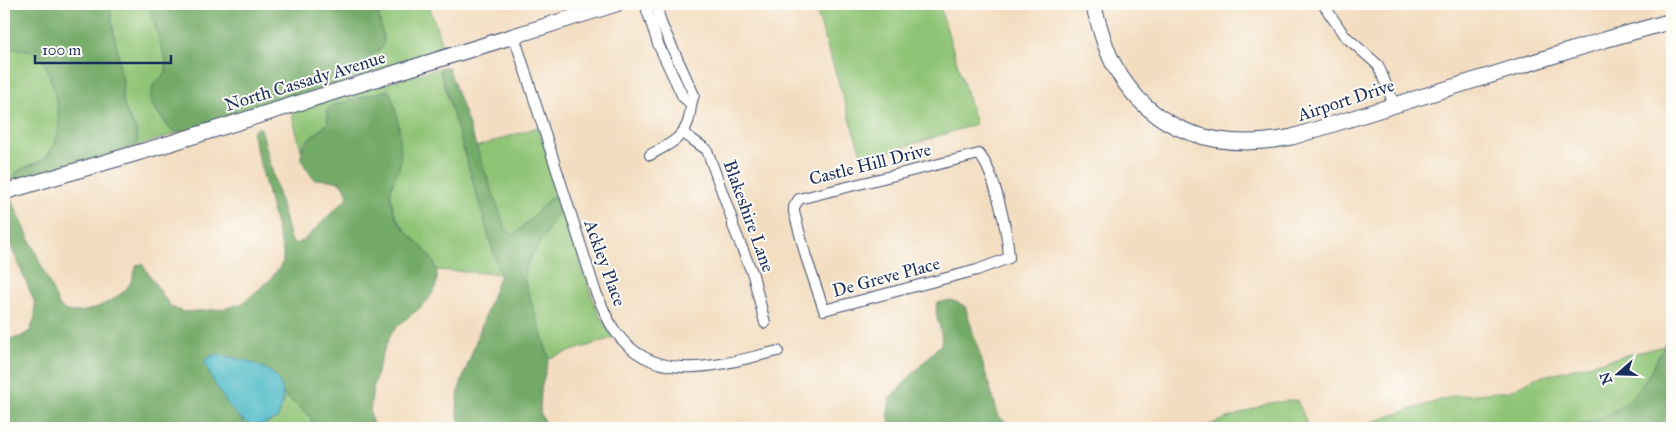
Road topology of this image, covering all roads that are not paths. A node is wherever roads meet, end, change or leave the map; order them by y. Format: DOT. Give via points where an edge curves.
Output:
graph roads {
  1 [pos="616,4"];
  2 [pos="645,4"];
  3 [pos="656,4"];
  4 [pos="1093,4"];
  5 [pos="1323,4"];
  6 [pos="1672,21"];
  7 [pos="514,36"];
  8 [pos="690,103"];
  9 [pos="1394,104"];
  10 [pos="683,133"];
  11 [pos="650,155"];
  12 [pos="4,192"];
  13 [pos="806,257"];
  14 [pos="1009,258"];
  15 [pos="765,323"];
  16 [pos="778,350"];
  1 -- 7 [label="main road, North Cassady Avenue"];
  2 -- 8 [label="street" via="658,44 683,97"];
  3 -- 8 [label="street" via="661,23 694,95"];
  4 -- 9 [label="main road, Airport Drive" via="1114,65 1128,88 1160,116 1204,138 1222,142 1265,143"];
  5 -- 9 [label="street" via="1344,34 1378,66"];
  6 -- 9 [label="main road, Airport Drive"];
  7 -- 12 [label="main road, North Cassady Avenue"];
  7 -- 16 [label="street, Ackley Place" via="596,293 614,330 630,348 658,365 692,368"];
  8 -- 10 [label="street"];
  10 -- 11 [label="street"];
  10 -- 15 [label="street, Blakeshire Lane" via="703,145 715,167 733,226 753,275"];
  13 -- 14 [label="street, De Greve Place" via="824,310 983,268"];
  13 -- 14 [label="street, Castle Hill Drive" via="794,212 799,199 979,154 988,165 1009,241"];
}
